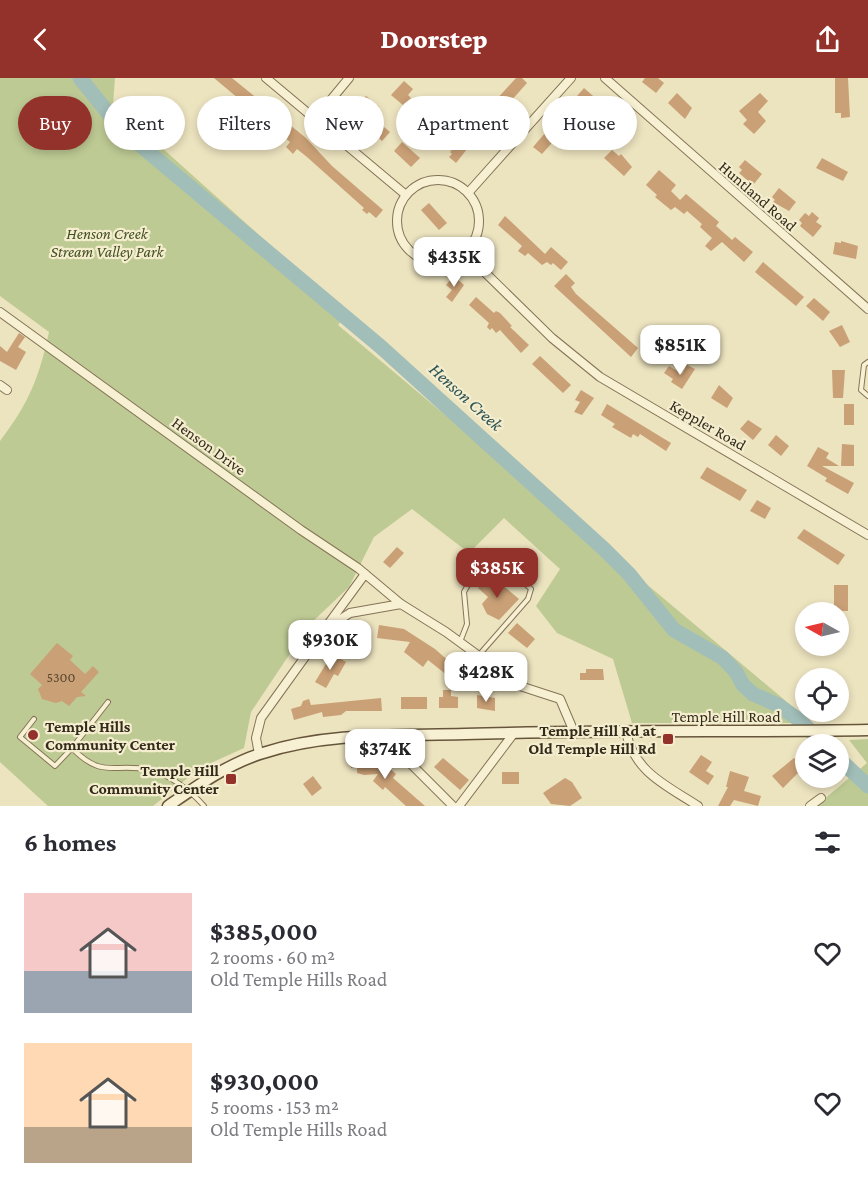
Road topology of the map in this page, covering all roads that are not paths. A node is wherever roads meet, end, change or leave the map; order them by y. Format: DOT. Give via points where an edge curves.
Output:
graph roads {
  1 [pos="266,78"];
  2 [pos="349,78"];
  3 [pos="571,78"];
  4 [pos="605,78"];
  5 [pos="334,96"];
  6 [pos="304,110"];
  7 [pos="352,150"];
  8 [pos="468,193"];
  9 [pos="405,195"];
  10 [pos="465,253"];
  11 [pos="868,309"];
  12 [pos="0,312"];
  13 [pos="868,362"];
  14 [pos="868,396"];
  15 [pos="868,535"];
  16 [pos="365,574"];
  17 [pos="401,604"];
  18 [pos="325,629"];
  19 [pos="460,642"];
  20 [pos="479,656"];
  21 [pos="108,702"];
  22 [pos="34,720"];
  23 [pos="868,730"];
  24 [pos="574,732"];
  25 [pos="626,732"];
  26 [pos="514,733"];
  27 [pos="383,736"];
  28 [pos="72,748"];
  29 [pos="259,754"];
  30 [pos="190,791"];
  31 [pos="820,798"];
  32 [pos="168,806"];
  33 [pos="204,806"];
  34 [pos="453,806"];
  35 [pos="459,806"];
  36 [pos="698,806"];
  37 [pos="810,806"];
  1 -- 6 [label="street"];
  2 -- 5 [label="street"];
  3 -- 8 [label="street"];
  4 -- 11 [label="street, Huntland Road"];
  7 -- 9 [label="street"];
  8 -- 9 [label="street" via="451,182 431,180"];
  8 -- 10 [label="street" via="479,223 473,244"];
  9 -- 10 [label="street" via="397,226 399,237 413,254 445,262"];
  10 -- 15 [label="street, Keppler Road" via="552,338 600,377"];
  12 -- 16 [label="street, Henson Drive"];
  13 -- 14 [label="lane" via="864,365 861,390"];
  16 -- 17 [label="street, Henson Drive"];
  16 -- 18 [label="street"];
  17 -- 18 [label="street" via="350,613"];
  17 -- 19 [label="street, Henson Drive"];
  18 -- 29 [label="street" via="261,718 256,738"];
  19 -- 20 [label="street, Henson Drive"];
  19 -- 20 [label="lane" via="467,624 464,592 487,551 531,589 528,599"];
  20 -- 24 [label="street, Henson Drive" via="525,688 560,699"];
  21 -- 28 [label="lane"];
  22 -- 28 [label="lane" via="20,737 55,766"];
  23 -- 25 [label="main road, Temple Hill Road"];
  24 -- 25 [label="main road, Temple Hill Road"];
  24 -- 26 [label="main road, Temple Hill Road"];
  25 -- 36 [label="street" via="638,763"];
  26 -- 27 [label="main road, Temple Hill Road"];
  26 -- 35 [label="street"];
  27 -- 29 [label="main road, Temple Hill Road" via="305,742"];
  27 -- 34 [label="street"];
  28 -- 30 [label="lane" via="90,765 149,770"];
  29 -- 30 [label="main road, Temple Hill Road"];
  30 -- 32 [label="main road, Temple Hill Road"];
  30 -- 33 [label="lane"];
  31 -- 37 [label="street"];
}
